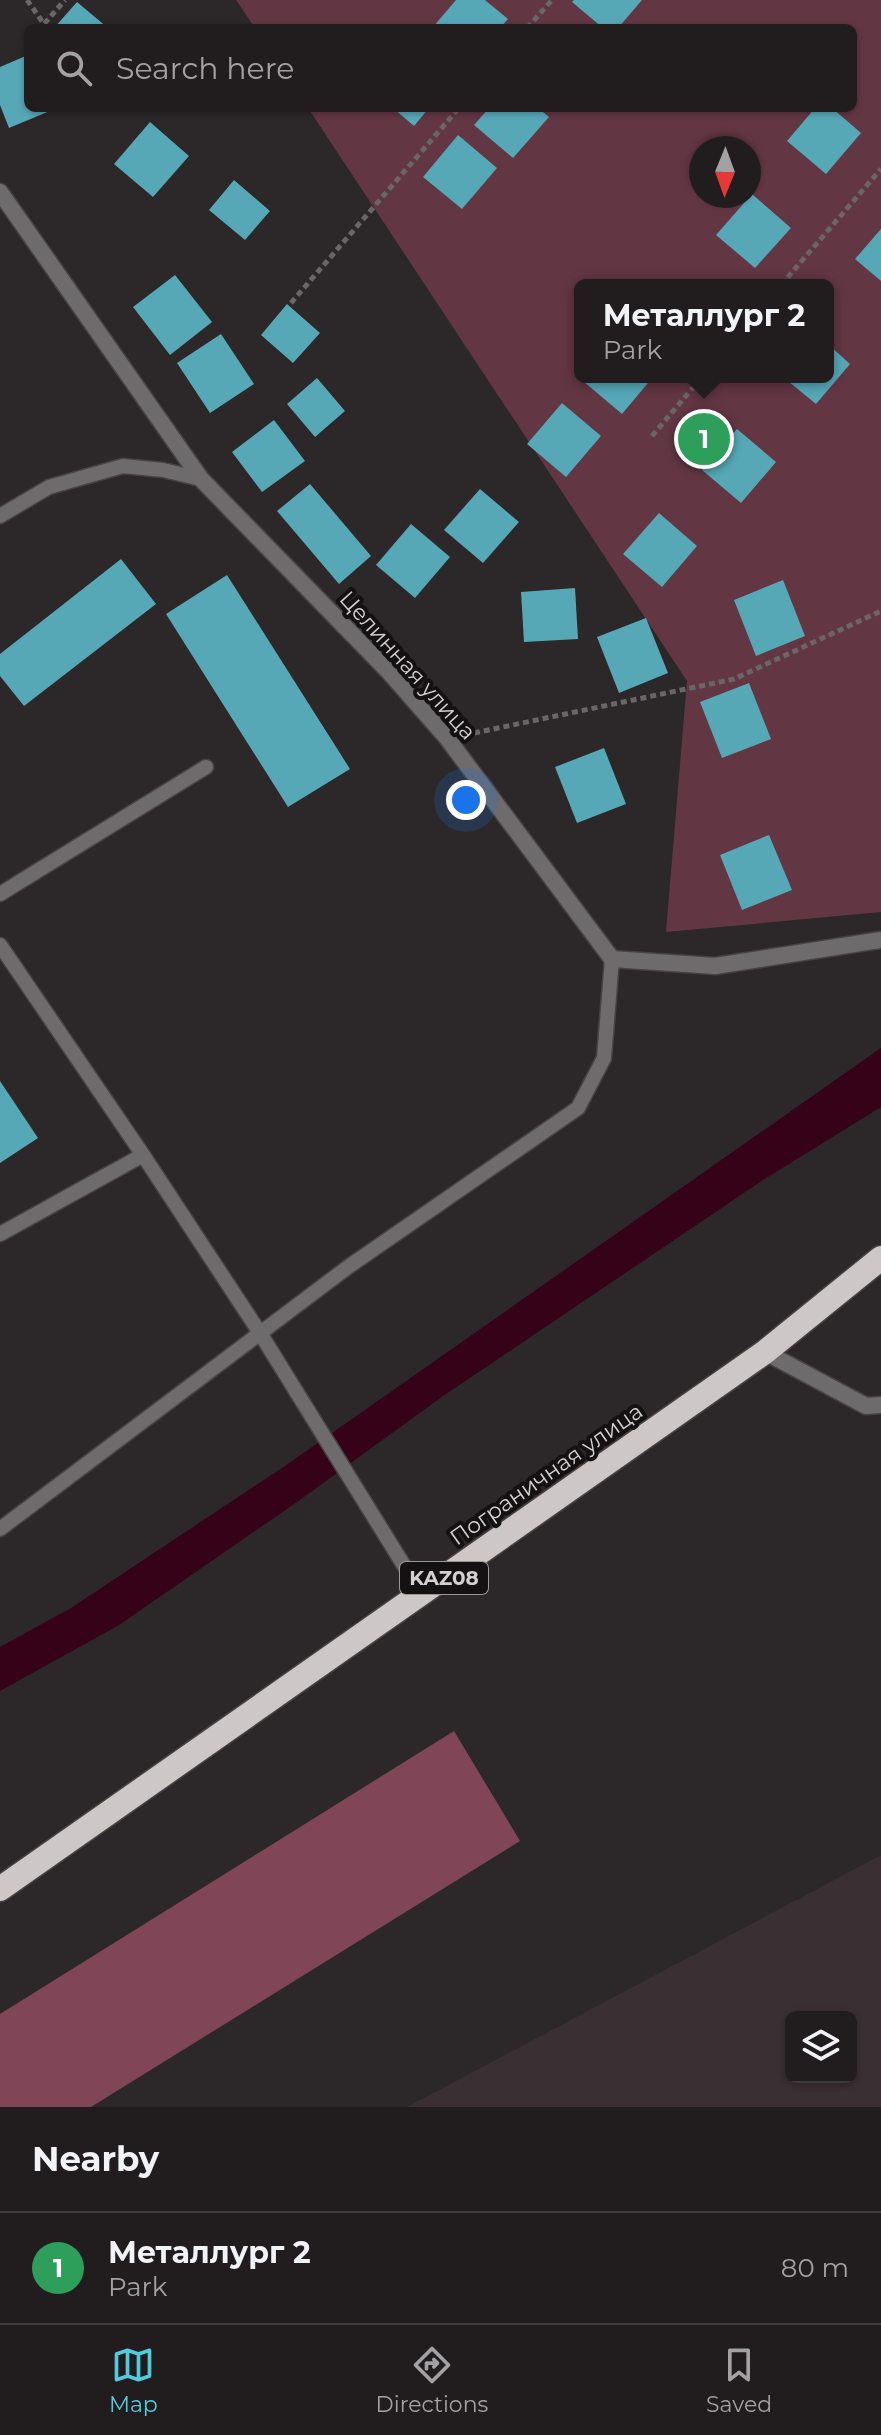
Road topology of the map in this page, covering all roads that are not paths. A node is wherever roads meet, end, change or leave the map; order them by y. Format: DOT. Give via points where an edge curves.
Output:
graph roads {
  1 [pos="0,192"];
  2 [pos="201,479"];
  3 [pos="0,516"];
  4 [pos="206,767"];
  5 [pos="0,894"];
  6 [pos="881,940"];
  7 [pos="0,945"];
  8 [pos="612,959"];
  9 [pos="143,1155"];
  10 [pos="0,1234"];
  11 [pos="881,1258"];
  12 [pos="260,1333"];
  13 [pos="765,1352"];
  14 [pos="881,1405"];
  15 [pos="0,1529"];
  16 [pos="421,1593"];
  17 [pos="0,1889"];
  1 -- 2 [label="street, Целинная улица"];
  2 -- 3 [label="lane" via="123,466 49,487"];
  2 -- 8 [label="street, Целинная улица" via="447,738"];
  4 -- 5 [label="lane"];
  6 -- 8 [label="street" via="715,966"];
  7 -- 9 [label="lane"];
  8 -- 12 [label="lane" via="604,1058 578,1108"];
  9 -- 10 [label="lane"];
  9 -- 12 [label="lane"];
  11 -- 13 [label="highway, Пограничная улица / KAZ08"];
  12 -- 15 [label="lane"];
  12 -- 16 [label="lane"];
  13 -- 14 [label="street" via="866,1406"];
  13 -- 16 [label="highway, Пограничная улица / KAZ08"];
  16 -- 17 [label="highway, Пограничная улица / KAZ08"];
}
